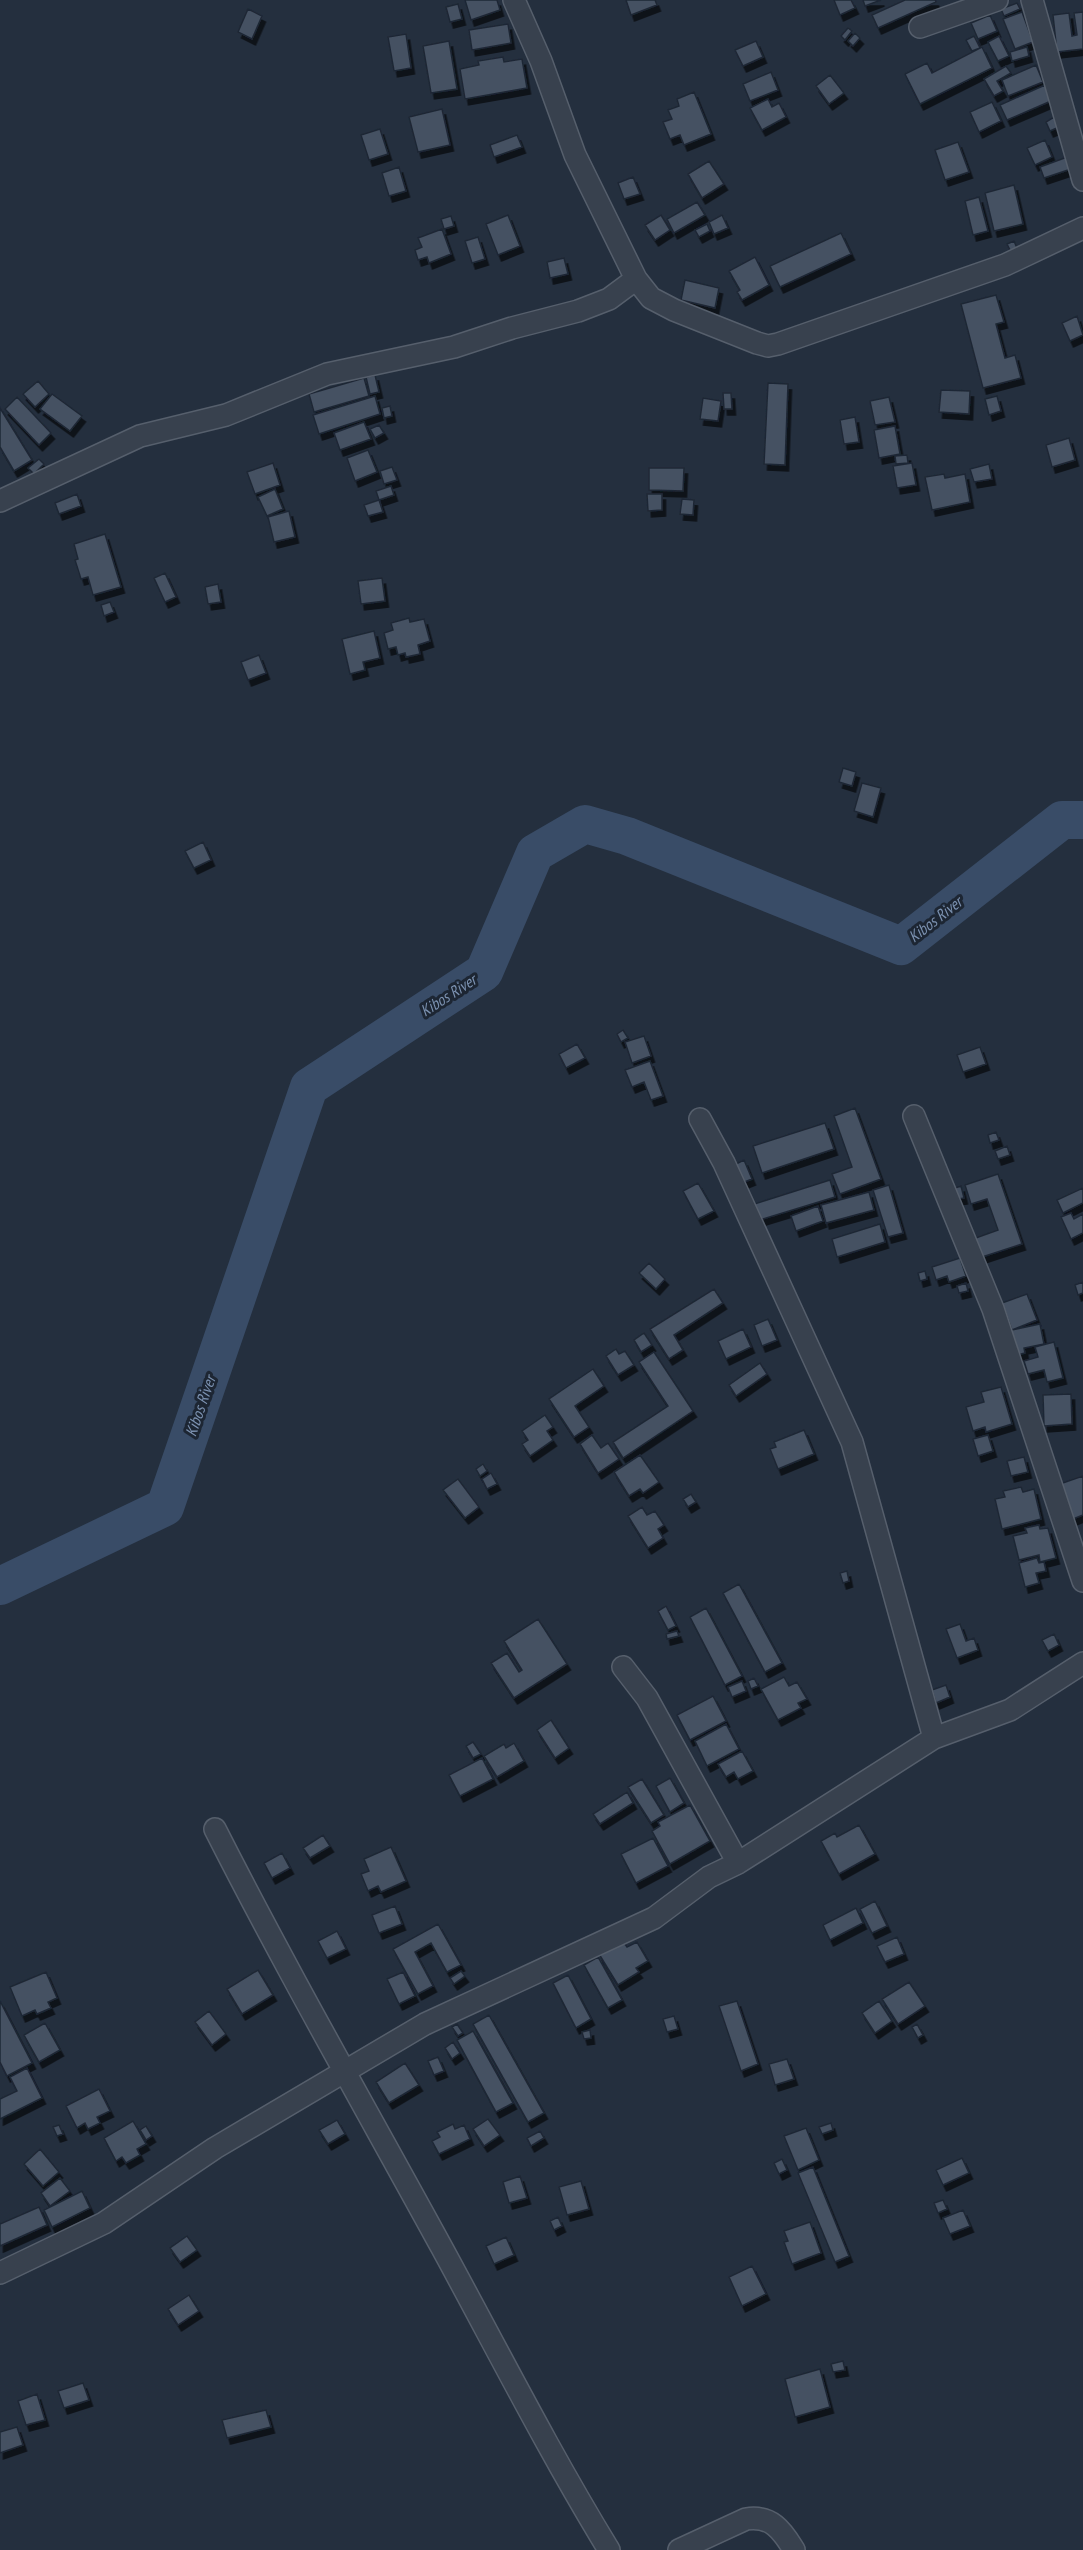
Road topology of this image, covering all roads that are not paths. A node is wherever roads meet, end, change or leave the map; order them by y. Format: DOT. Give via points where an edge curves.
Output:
graph roads {
  1 [pos="514,0"];
  2 [pos="997,0"];
  3 [pos="1032,0"];
  4 [pos="920,27"];
  5 [pos="1083,180"];
  6 [pos="1083,228"];
  7 [pos="636,279"];
  8 [pos="0,501"];
  9 [pos="914,1116"];
  10 [pos="700,1119"];
  11 [pos="1083,1581"];
  12 [pos="1083,1663"];
  13 [pos="623,1667"];
  14 [pos="934,1738"];
  15 [pos="215,1829"];
  16 [pos="738,1863"];
  17 [pos="346,2072"];
  18 [pos="0,2273"];
  19 [pos="609,2550"];
  20 [pos="679,2550"];
  21 [pos="794,2550"];
  1 -- 7 [label="street" via="575,155"];
  2 -- 4 [label="street"];
  3 -- 5 [label="street"];
  6 -- 7 [label="street" via="1005,265 768,346 674,310 651,298"];
  7 -- 8 [label="street" via="609,298 578,311 454,347 327,374 226,415 140,436"];
  9 -- 11 [label="street" via="993,1309"];
  10 -- 14 [label="street" via="852,1442"];
  12 -- 14 [label="street" via="1010,1710"];
  13 -- 16 [label="street" via="647,1698"];
  14 -- 16 [label="street"];
  15 -- 17 [label="street"];
  16 -- 17 [label="street" via="709,1877 654,1918 425,2024"];
  17 -- 18 [label="street" via="215,2148 105,2223"];
  17 -- 19 [label="street" via="573,2491"];
  20 -- 21 [label="street" via="758,2517 783,2532"];
}
